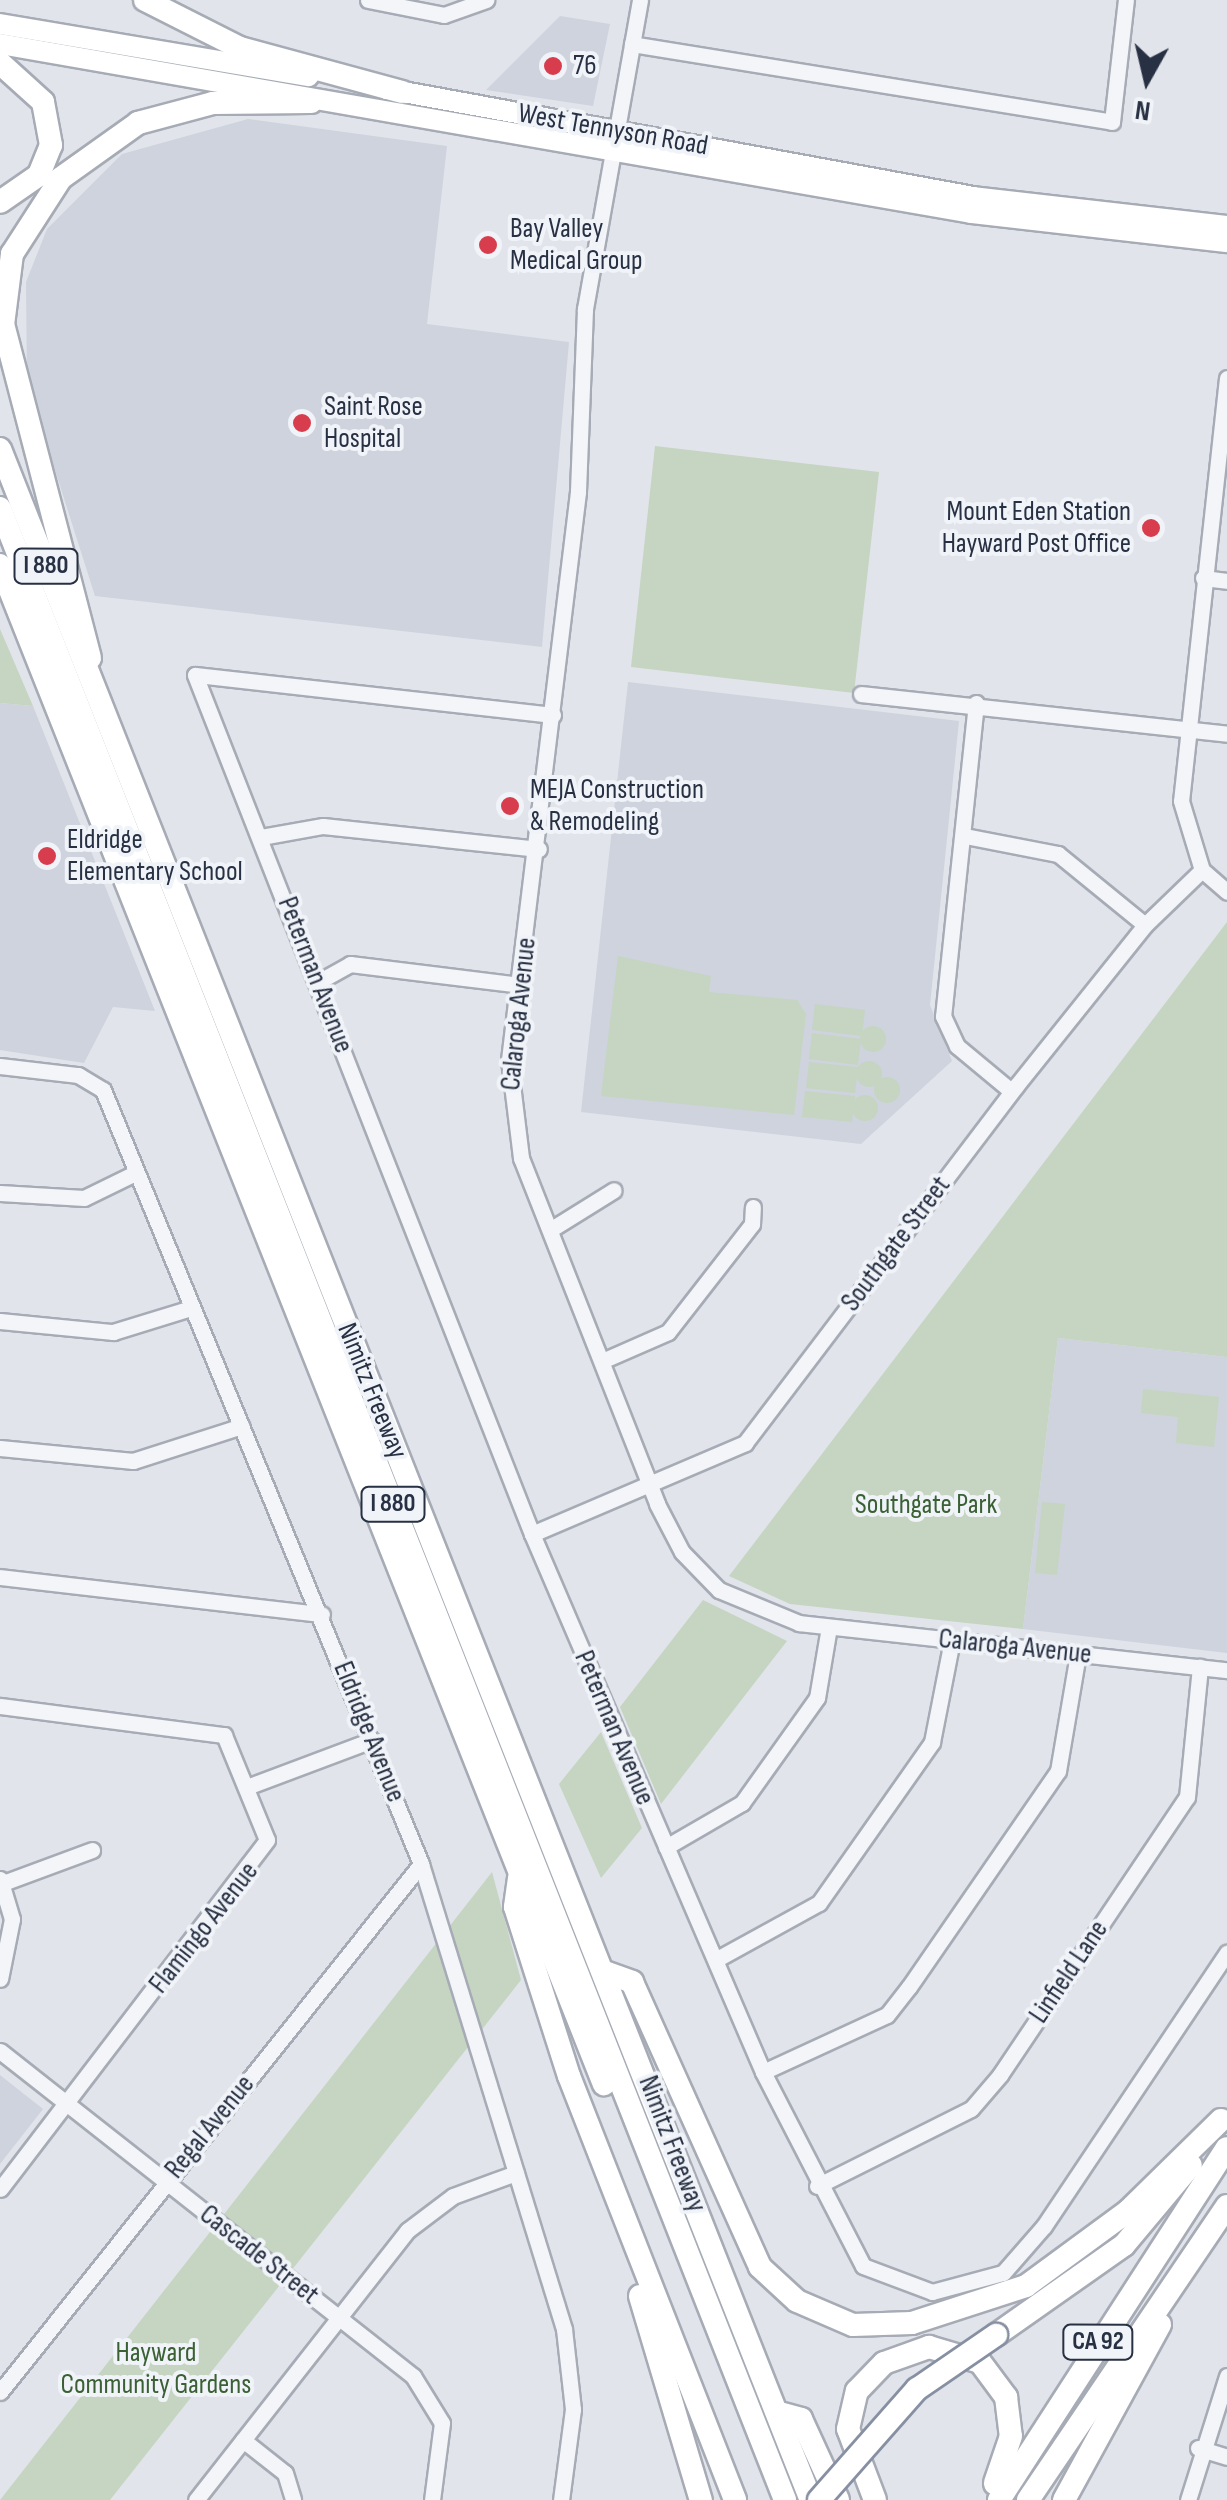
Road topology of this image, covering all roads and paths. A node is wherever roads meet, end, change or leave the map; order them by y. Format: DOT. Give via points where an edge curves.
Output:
graph roads {
  1 [pos="145,0"];
  2 [pos="368,0"];
  3 [pos="486,0"];
  4 [pos="640,0"];
  5 [pos="1126,0"];
  6 [pos="0,24"];
  7 [pos="0,44"];
  8 [pos="632,44"];
  9 [pos="0,64"];
  10 [pos="402,92"];
  11 [pos="311,102"];
  12 [pos="618,131"];
  13 [pos="614,154"];
  14 [pos="0,202"];
  15 [pos="1227,226"];
  16 [pos="1227,242"];
  17 [pos="0,353"];
  18 [pos="1227,378"];
  19 [pos="19,400"];
  20 [pos="0,450"];
  21 [pos="0,508"];
  22 [pos="0,565"];
  23 [pos="1203,578"];
  24 [pos="1227,580"];
  25 [pos="91,682"];
  26 [pos="861,694"];
  27 [pos="976,702"];
  28 [pos="553,715"];
  29 [pos="1186,728"];
  30 [pos="1227,734"];
  31 [pos="964,836"];
  32 [pos="260,837"];
  33 [pos="539,849"];
  34 [pos="1202,870"];
  35 [pos="1227,892"];
  36 [pos="1145,925"];
  37 [pos="318,982"];
  38 [pos="520,984"];
  39 [pos="0,1066"];
  40 [pos="1012,1091"];
  41 [pos="135,1173"];
  42 [pos="614,1190"];
  43 [pos="0,1193"];
  44 [pos="753,1207"];
  45 [pos="550,1230"];
  46 [pos="192,1308"];
  47 [pos="0,1321"];
  48 [pos="602,1361"];
  49 [pos="242,1426"];
  50 [pos="0,1448"];
  51 [pos="652,1487"];
  52 [pos="532,1534"];
  53 [pos="0,1577"];
  54 [pos="322,1614"];
  55 [pos="829,1627"];
  56 [pos="952,1640"];
  57 [pos="1078,1654"];
  58 [pos="1200,1667"];
  59 [pos="1227,1670"];
  60 [pos="0,1706"];
  61 [pos="372,1740"];
  62 [pos="252,1785"];
  63 [pos="666,1847"];
  64 [pos="92,1850"];
  65 [pos="421,1864"];
  66 [pos="520,1876"];
  67 [pos="1,1881"];
  68 [pos="1227,1952"];
  69 [pos="718,1959"];
  70 [pos="605,1972"];
  71 [pos="0,1979"];
  72 [pos="0,2051"];
  73 [pos="763,2072"];
  74 [pos="68,2103"];
  75 [pos="1224,2115"];
  76 [pos="593,2140"];
  77 [pos="1227,2148"];
  78 [pos="516,2173"];
  79 [pos="166,2182"];
  80 [pos="817,2186"];
  81 [pos="0,2189"];
  82 [pos="1227,2206"];
  83 [pos="1186,2268"];
  84 [pos="338,2318"];
  85 [pos="1227,2376"];
  86 [pos="0,2392"];
  87 [pos="779,2413"];
  88 [pos="243,2440"];
  89 [pos="1198,2448"];
  90 [pos="1227,2457"];
  91 [pos="196,2500"];
  92 [pos="292,2500"];
  93 [pos="432,2500"];
  94 [pos="561,2500"];
  95 [pos="701,2500"];
  96 [pos="735,2500"];
  97 [pos="771,2500"];
  98 [pos="785,2500"];
  99 [pos="811,2500"];
  100 [pos="819,2500"];
  101 [pos="838,2500"];
  102 [pos="874,2500"];
  103 [pos="986,2500"];
  104 [pos="999,2500"];
  105 [pos="1028,2500"];
  106 [pos="1064,2500"];
  107 [pos="1188,2500"];
  1 -- 10 [label="highway" via="240,48"];
  2 -- 3 [label="street" via="444,15"];
  4 -- 8 [label="street, Calaroga Avenue"];
  5 -- 8 [label="street" via="1112,122"];
  6 -- 10 [label="main road, West Tennyson Road"];
  7 -- 11 [label="main road, West Tennyson Road"];
  8 -- 12 [label="street, Calaroga Avenue"];
  9 -- 14 [label="highway" via="43,102 51,145 39,176"];
  10 -- 12 [label="main road, West Tennyson Road"];
  11 -- 13 [label="main road, West Tennyson Road"];
  11 -- 19 [label="highway" via="169,110 111,137 61,178 7,276 4,324"];
  12 -- 13 [label="street, Calaroga Avenue"];
  12 -- 15 [label="main road, West Tennyson Road" via="973,197"];
  13 -- 16 [label="main road, West Tennyson Road" via="971,213"];
  13 -- 28 [label="street, Calaroga Avenue" via="585,309 578,492"];
  17 -- 19 [label="highway"];
  18 -- 23 [label="street"];
  19 -- 25 [label="highway" via="88,626"];
  20 -- 25 [label="highway, Nimitz Freeway / I 880"];
  21 -- 98 [label="highway, I 880"];
  22 -- 66 [label="highway, Nimitz Freeway / I 880"];
  23 -- 24 [label="street"];
  23 -- 29 [label="street"];
  25 -- 70 [label="highway, Nimitz Freeway / I 880"];
  26 -- 27 [label="street"];
  27 -- 29 [label="street"];
  27 -- 31 [label="street"];
  28 -- 32 [label="street, Peterman Avenue" via="195,674"];
  28 -- 33 [label="street, Calaroga Avenue"];
  29 -- 30 [label="street"];
  29 -- 34 [label="street" via="1181,800"];
  31 -- 36 [label="street" via="1058,854"];
  31 -- 40 [label="street" via="944,1016 957,1046"];
  32 -- 33 [label="street" via="323,826"];
  32 -- 37 [label="street, Peterman Avenue"];
  33 -- 38 [label="street, Calaroga Avenue"];
  34 -- 35 [label="street"];
  34 -- 36 [label="street, Southgate Street"];
  36 -- 40 [label="street, Southgate Street"];
  37 -- 38 [label="street" via="350,964"];
  37 -- 52 [label="street, Peterman Avenue"];
  38 -- 45 [label="street, Calaroga Avenue" via="510,1106"];
  39 -- 41 [label="street, Eldridge Avenue" via="78,1076 103,1090"];
  40 -- 51 [label="street, Southgate Street" via="746,1444"];
  41 -- 43 [label="street" via="84,1198"];
  41 -- 46 [label="street, Eldridge Avenue"];
  42 -- 45 [label="street"];
  44 -- 48 [label="street" via="752,1224 668,1332"];
  45 -- 48 [label="street, Calaroga Avenue"];
  46 -- 47 [label="street" via="113,1332"];
  46 -- 49 [label="street, Eldridge Avenue"];
  48 -- 51 [label="street, Calaroga Avenue"];
  49 -- 50 [label="street" via="133,1460"];
  49 -- 54 [label="street, Eldridge Avenue"];
  51 -- 52 [label="street, Southgate Street"];
  51 -- 55 [label="street, Calaroga Avenue" via="682,1552 719,1590 764,1615"];
  52 -- 63 [label="street, Peterman Avenue"];
  53 -- 54 [label="street"];
  54 -- 61 [label="street, Eldridge Avenue"];
  55 -- 56 [label="street, Calaroga Avenue"];
  55 -- 63 [label="street" via="817,1698 742,1803"];
  56 -- 57 [label="street, Calaroga Avenue"];
  56 -- 69 [label="street" via="932,1742 819,1903"];
  57 -- 58 [label="street, Calaroga Avenue"];
  57 -- 73 [label="street" via="1058,1771 910,1988 887,2015"];
  58 -- 59 [label="street, Calaroga Avenue"];
  58 -- 80 [label="street, Linfield Lane" via="1187,1796 1000,2074 971,2109"];
  60 -- 62 [label="street, Flamingo Avenue" via="224,1735"];
  61 -- 62 [label="street"];
  61 -- 65 [label="street, Eldridge Avenue"];
  62 -- 74 [label="street, Flamingo Avenue" via="267,1822 262,1856"];
  63 -- 69 [label="street, Peterman Avenue"];
  64 -- 67 [label="street"];
  65 -- 78 [label="street, Eldridge Avenue"];
  65 -- 79 [label="street, Regal Avenue"];
  66 -- 76 [label="highway" via="515,1907"];
  66 -- 97 [label="highway, Nimitz Freeway / I 880"];
  67 -- 71 [label="street" via="12,1920"];
  68 -- 80 [label="street, Peterman Avenue" via="1055,2210 1003,2273 964,2288 899,2286 863,2266"];
  69 -- 73 [label="street, Peterman Avenue"];
  70 -- 75 [label="highway" via="632,1982 760,2267 796,2301 853,2324 912,2322 1026,2286 1128,2211"];
  70 -- 87 [label="highway, Nimitz Freeway / I 880"];
  72 -- 74 [label="street, Cascade Street"];
  73 -- 80 [label="street, Peterman Avenue"];
  74 -- 79 [label="street, Cascade Street"];
  74 -- 81 [label="street, Flamingo Avenue"];
  75 -- 100 [label="highway, bridge" via="1124,2245 917,2389"];
  76 -- 95 [label="highway"];
  76 -- 96 [label="highway"];
  77 -- 104 [label="highway, CA 92"];
  78 -- 84 [label="street" via="431,2210"];
  78 -- 94 [label="street, Eldridge Avenue" via="572,2370"];
  79 -- 84 [label="street, Cascade Street"];
  79 -- 86 [label="street, Regal Avenue"];
  82 -- 83 [label="highway, CA 92"];
  83 -- 105 [label="highway, CA 92"];
  83 -- 106 [label="highway"];
  84 -- 88 [label="street"];
  84 -- 93 [label="street, Cascade Street" via="432,2400 442,2445"];
  85 -- 89 [label="street"];
  87 -- 99 [label="highway, Nimitz Freeway / I 880"];
  87 -- 101 [label="highway" via="801,2418"];
  88 -- 91 [label="street"];
  88 -- 92 [label="street" via="284,2473"];
  89 -- 90 [label="street"];
  89 -- 107 [label="street"];
  102 -- 103 [label="highway" via="848,2429 857,2390 884,2362 929,2346 980,2362 1006,2397 1009,2451"];
}
